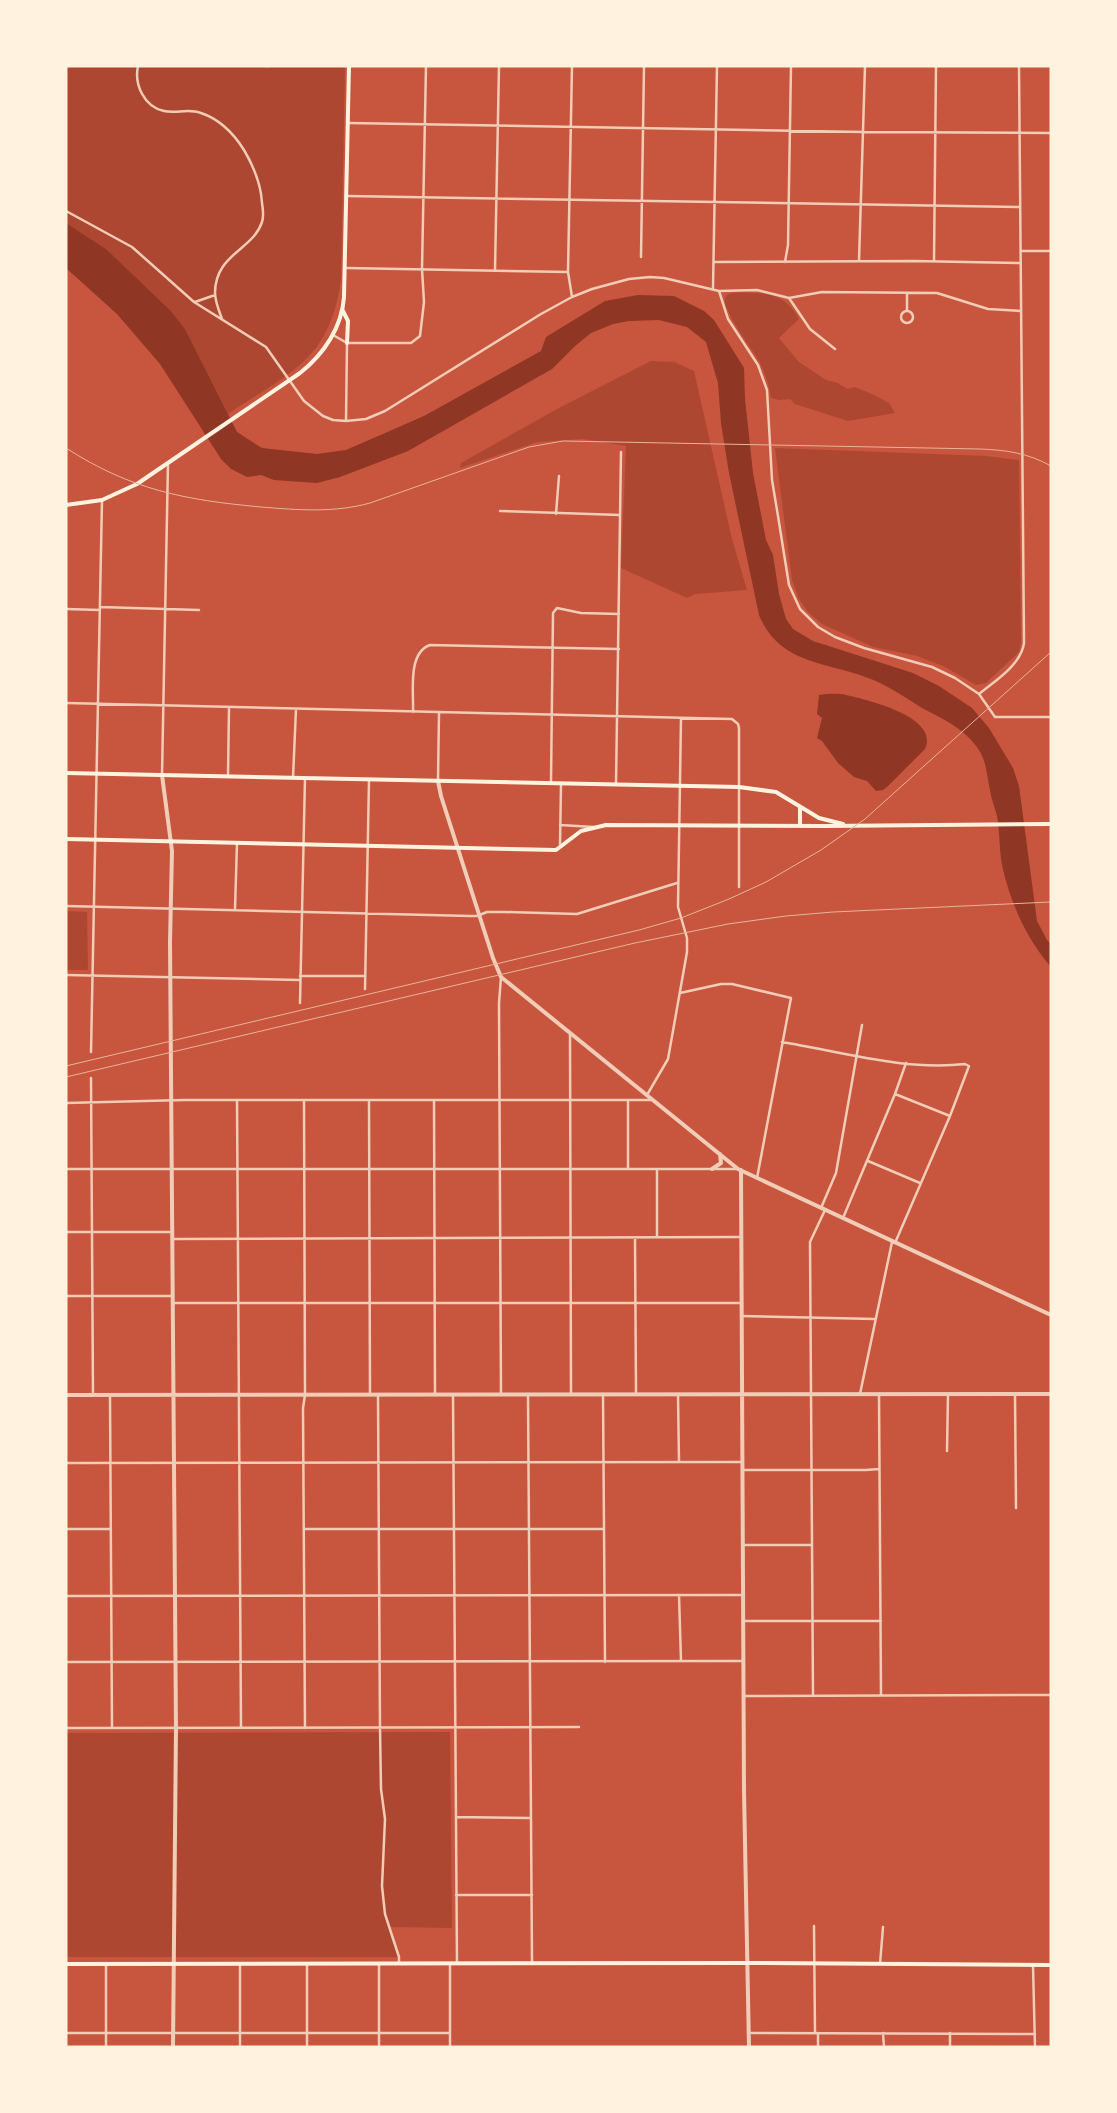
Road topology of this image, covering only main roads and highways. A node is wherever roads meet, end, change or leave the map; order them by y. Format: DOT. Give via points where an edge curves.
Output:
graph roads {
  1 [pos="350,66"];
  2 [pos="343,311"];
  3 [pos="347,343"];
  4 [pos="66,505"];
  5 [pos="66,773"];
  6 [pos="800,807"];
  7 [pos="1051,824"];
  8 [pos="847,825"];
  9 [pos="800,826"];
  10 [pos="66,839"];
  11 [pos="66,1964"];
  12 [pos="1051,1965"];
  1 -- 2 [label="main road"];
  2 -- 3 [label="main road" via="348,321"];
  2 -- 4 [label="main road" via="333,335 315,360 289,380 137,484 102,500"];
  5 -- 6 [label="main road" via="739,787 771,790"];
  6 -- 8 [label="main road" via="819,818"];
  6 -- 9 [label="main road"];
  7 -- 8 [label="main road"];
  8 -- 9 [label="main road"];
  9 -- 10 [label="main road" via="596,827 581,831 553,850"];
  11 -- 12 [label="main road"];
}
